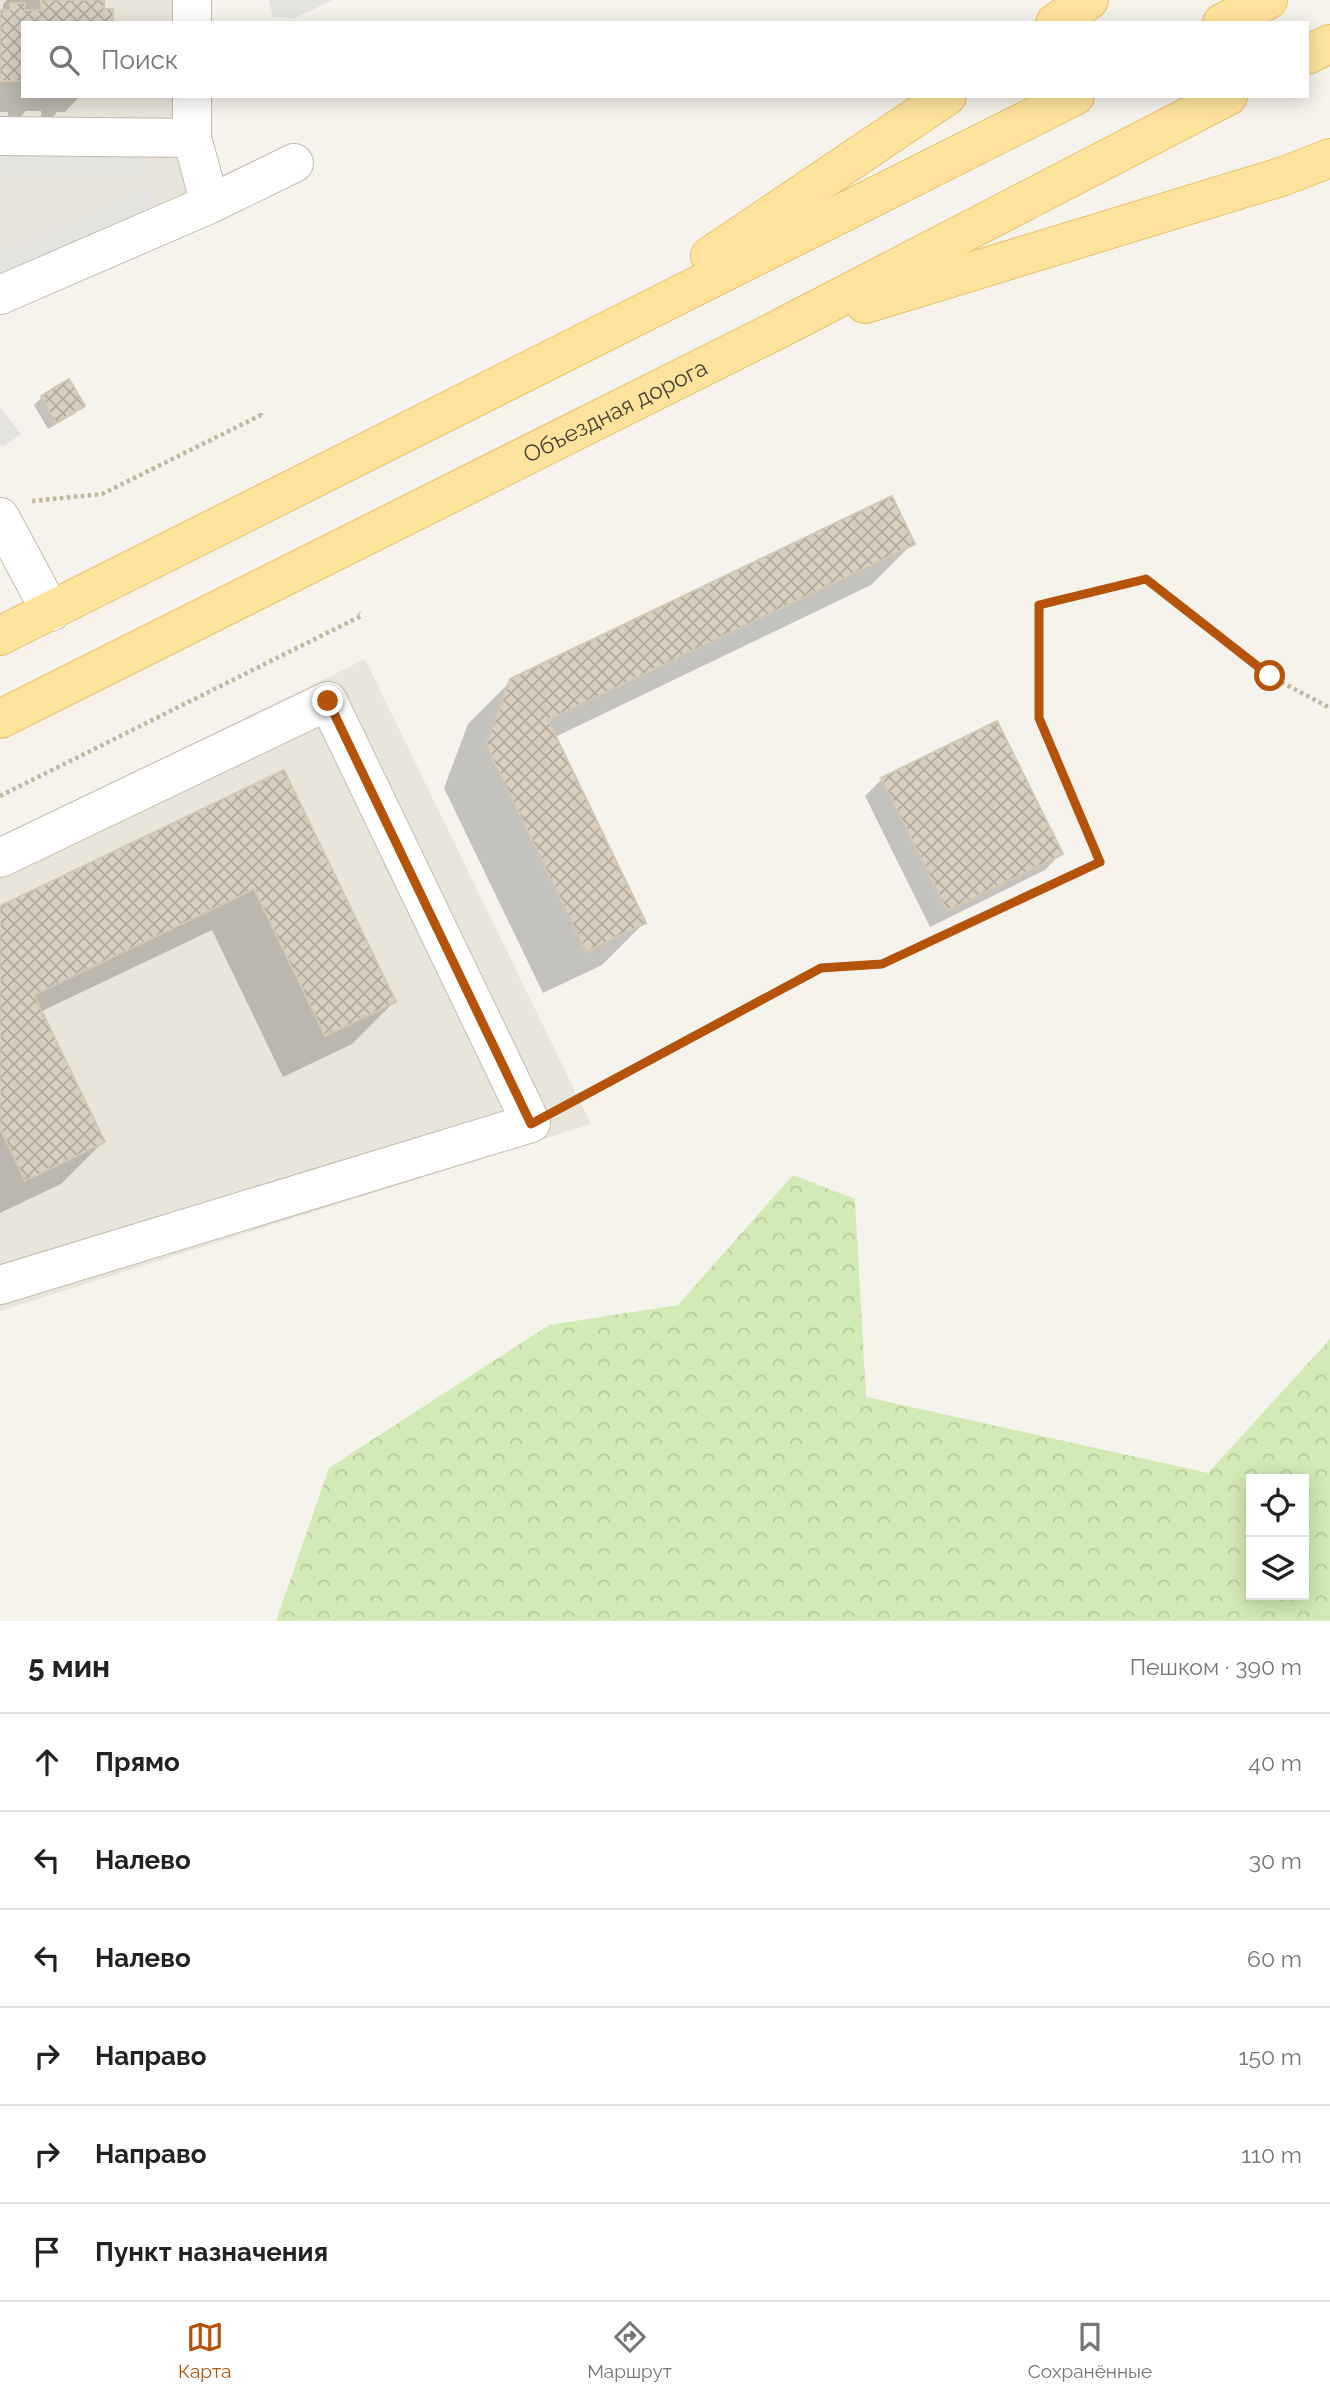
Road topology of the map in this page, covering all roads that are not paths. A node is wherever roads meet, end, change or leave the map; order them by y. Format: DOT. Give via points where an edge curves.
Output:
graph roads {
  1 [pos="192,0"];
  2 [pos="1088,0"];
  3 [pos="1268,0"];
  4 [pos="192,21"];
  5 [pos="1058,21"];
  6 [pos="1226,21"];
  7 [pos="1330,44"];
  8 [pos="1309,54"];
  9 [pos="192,98"];
  10 [pos="944,98"];
  11 [pos="1071,98"];
  12 [pos="1224,98"];
  13 [pos="0,136"];
  14 [pos="192,138"];
  15 [pos="1330,158"];
  16 [pos="294,163"];
  17 [pos="210,204"];
  18 [pos="0,295"];
  19 [pos="775,331"];
  20 [pos="584,342"];
  21 [pos="16,509"];
  22 [pos="51,612"];
  23 [pos="0,636"];
  24 [pos="0,719"];
  25 [pos="0,858"];
  26 [pos="0,1285"];
  1 -- 4 [label="street"];
  2 -- 5 [label="main road"];
  3 -- 6 [label="main road"];
  7 -- 8 [label="main road"];
  9 -- 14 [label="street"];
  10 -- 20 [label="main road"];
  11 -- 20 [label="main road"];
  12 -- 19 [label="main road, Объездная дорога"];
  13 -- 14 [label="street"];
  14 -- 17 [label="street"];
  15 -- 19 [label="main road"];
  16 -- 17 [label="street"];
  17 -- 18 [label="street"];
  19 -- 24 [label="main road, Объездная дорога"];
  20 -- 22 [label="main road"];
  21 -- 22 [label="street"];
  22 -- 23 [label="main road"];
  25 -- 26 [label="street" via="328,701 531,1124"];
}
